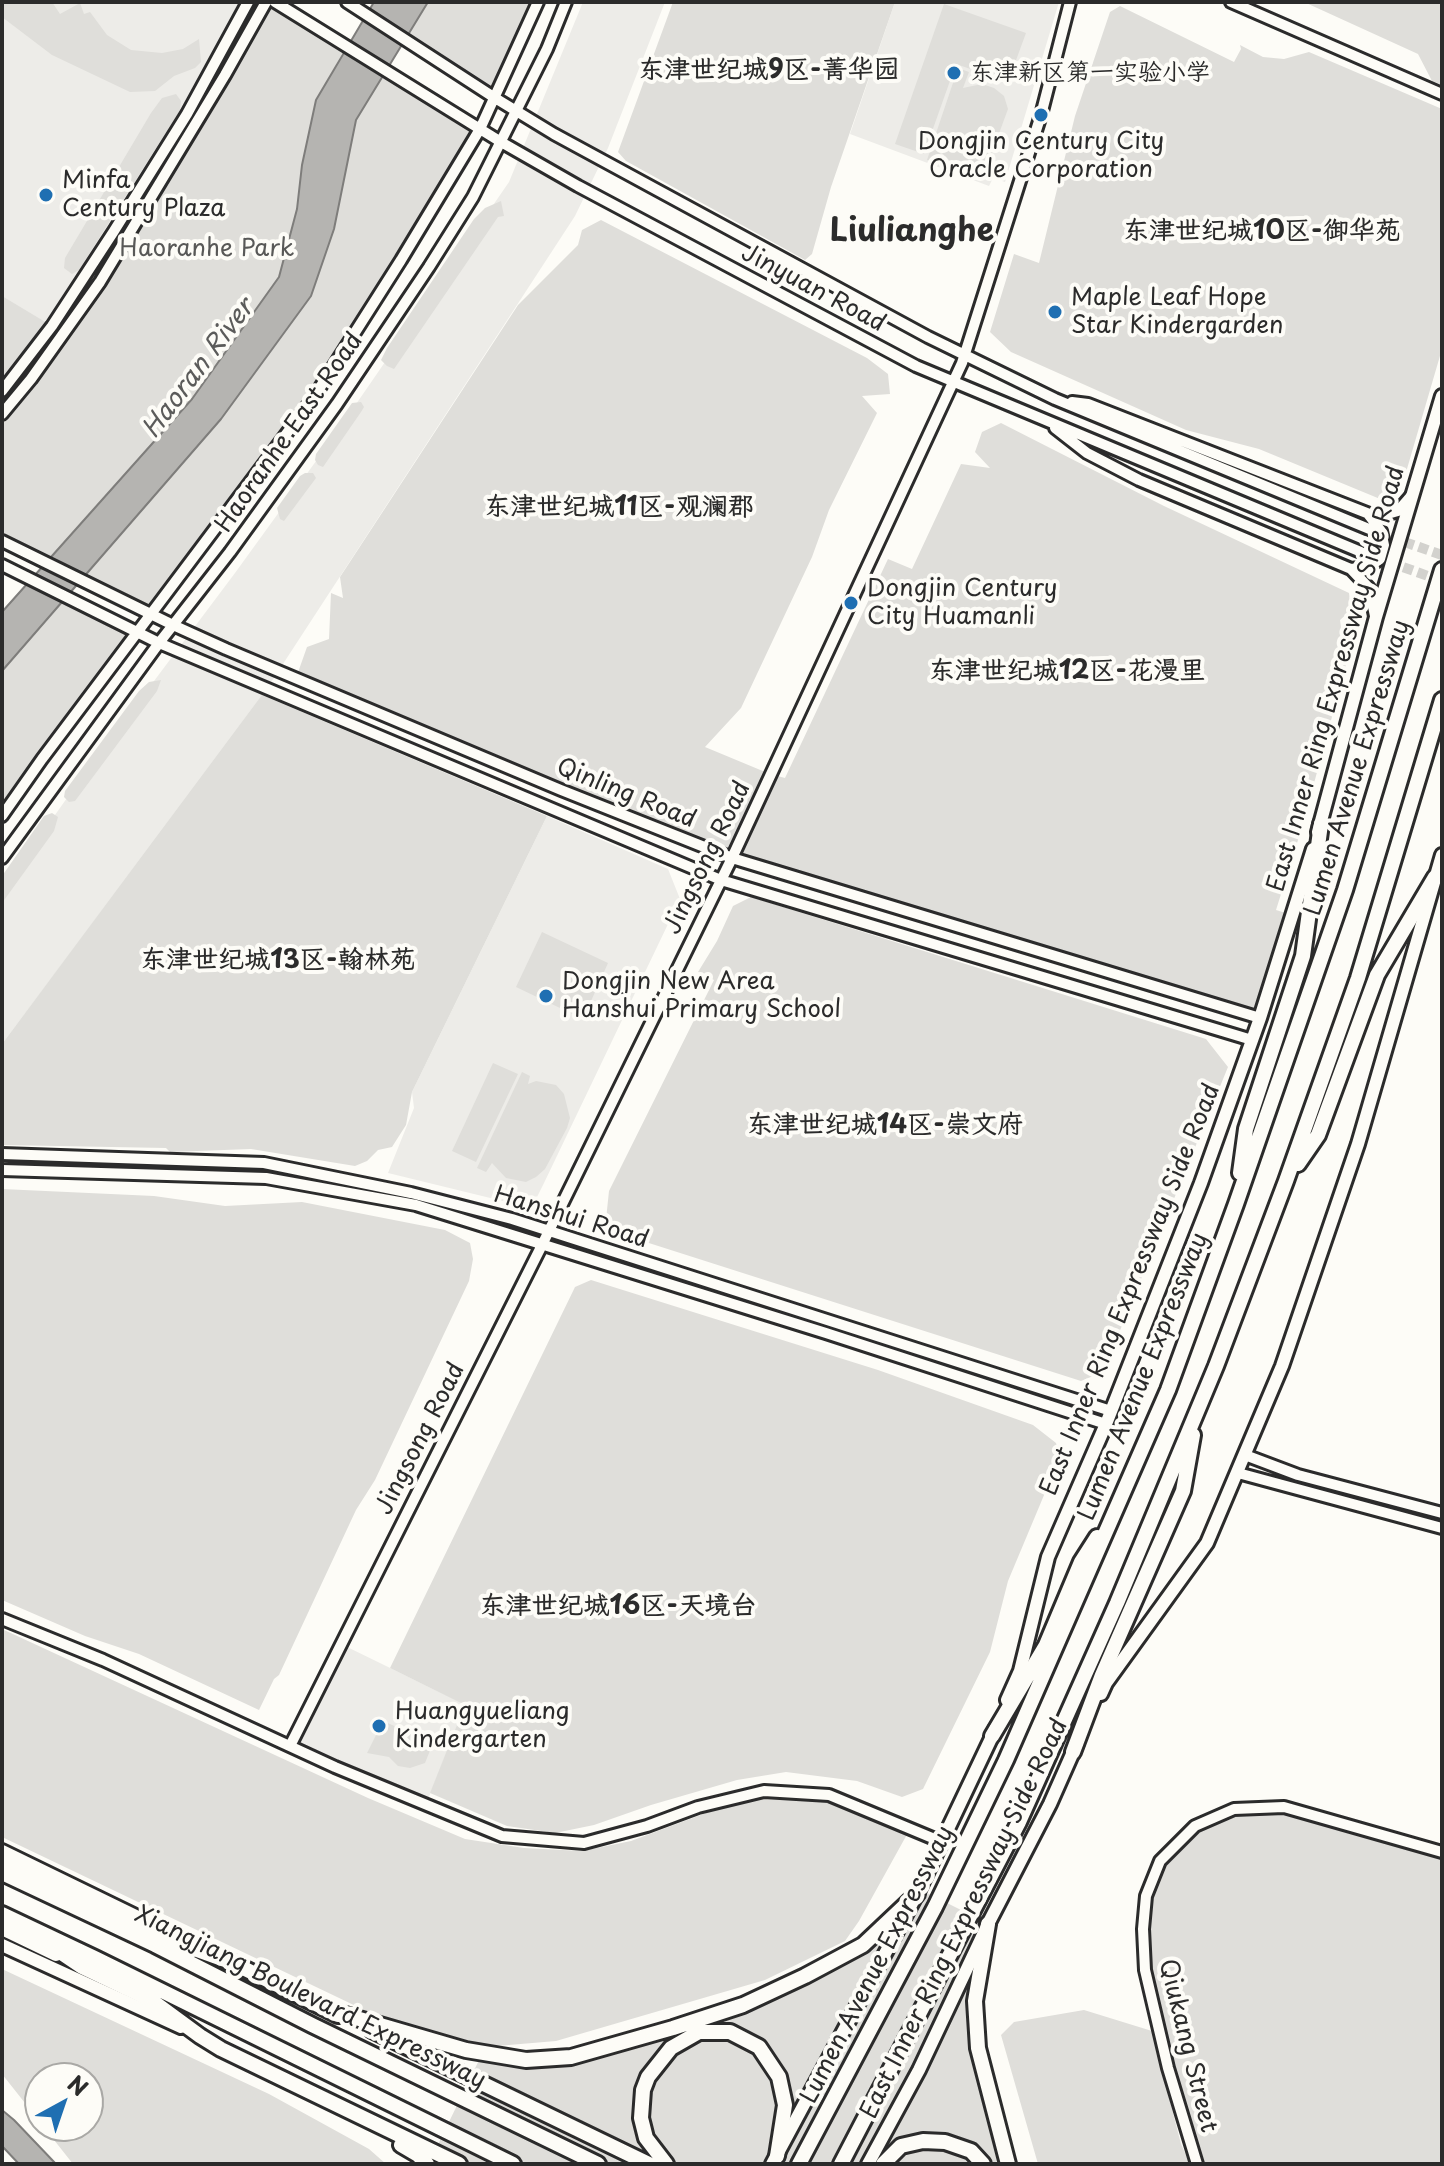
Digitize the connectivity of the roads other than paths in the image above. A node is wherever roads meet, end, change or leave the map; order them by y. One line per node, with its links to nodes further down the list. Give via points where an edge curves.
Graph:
1 (248, 2): 16 (street, via 108,242)
2 (266, 2): 19 (street, via 100,282)
3 (275, 2): 12 (street, Jinyuan Road)
4 (347, 2): 10 (street, Jinyuan Road)
5 (538, 2): 10 (street, Haoranhe East Road)
6 (566, 2): 11 (street, Haoranhe East Road)
7 (1070, 2): 14 (street, Jingsong Road, via 1041,115)
8 (1231, 2): 9 (street)
9 (1442, 94)
10 (495, 98): 11 (street, Jinyuan Road); 12 (street, Haoranhe East Road)
11 (516, 110): 13 (street, Haoranhe East Road); 14 (street, Jinyuan Road)
12 (480, 129): 13 (street, Jinyuan Road); 29 (street, Haoranhe East Road, via 314,397)
13 (501, 142): 15 (street, Jinyuan Road); 31 (street, Haoranhe East Road, via 473,197 362,368)
14 (965, 355): 15 (street, Jingsong Road); 18 (street, Jinyuan Road)
15 (954, 382): 20 (street, Jinyuan Road); 39 (street, Jingsong Road)
16 (2, 391)
17 (1442, 396): 21 (main road, East Inner Ring Expressway Side Road)
18 (1055, 399): 22 (street, via 1088,404); 23 (street, Jinyuan Road)
19 (2, 414)
20 (1044, 419): 25 (street, Jinyuan Road); 27 (street, via 1087,453 1139,480)
21 (1412, 494): 22 (street, via 1398,511 1377,517); 30 (main road, East Inner Ring Expressway Side Road)
22 (1366, 512): 27 (street, via 1381,531 1384,545 1380,559)
23 (1374, 531)
24 (6, 543): 29 (street, Qinling Road)
25 (1361, 552)
26 (2, 565): 32 (street, Qinling Road)
27 (1351, 569): 30 (street, via 1369,588)
28 (1442, 570): 47 (highway, Lumen Avenue Expressway, via 1345,890)
29 (152, 615): 31 (street, Qinling Road); 32 (street, Haoranhe East Road)
30 (1376, 617): 36 (main road, East Inner Ring Expressway Side Road)
31 (173, 625): 33 (street, Haoranhe East Road); 39 (street, Qinling Road)
32 (138, 633): 33 (street, Qinling Road); 35 (street, Haoranhe East Road)
33 (159, 643): 38 (street, Haoranhe East Road); 41 (street, Qinling Road)
34 (1442, 700): 46 (highway, via 1358,978)
35 (2, 816)
36 (1321, 824): 42 (main road, East Inner Ring Expressway Side Road); 47 (highway, via 1303,956 1246,1129)
37 (1442, 855): 40 (main road, East Inner Ring Expressway Side Road)
38 (2, 858)
39 (732, 858): 41 (street, Jingsong Road); 42 (street, Qinling Road)
40 (1435, 877): 46 (highway, via 1377,975 1318,1135); 53 (main road, East Inner Ring Expressway Side Road, via 1358,1144 1282,1366)
41 (721, 880): 43 (street, Qinling Road); 48 (street, Jingsong Road)
42 (1260, 1018): 43 (main road, East Inner Ring Expressway Side Road)
43 (1252, 1040): 51 (main road, East Inner Ring Expressway Side Road)
44 (2, 1154): 48 (street, Hanshui Road, via 264,1163 411,1193)
45 (2, 1170): 49 (street, Hanshui Road, via 266,1178 416,1205)
46 (1286, 1181): 50 (highway)
47 (1236, 1204): 55 (highway, Lumen Avenue Expressway, via 1168,1390)
48 (548, 1231): 49 (street, Jingsong Road); 51 (street, Hanshui Road)
49 (543, 1243): 52 (street, Hanshui Road); 60 (street, Jingsong Road)
50 (1198, 1409): 61 (highway, via 1183,1491); 88 (highway, via 1019,1822)
51 (1111, 1411): 52 (main road, East Inner Ring Expressway Side Road)
52 (1106, 1424): 59 (main road, East Inner Ring Expressway Side Road, via 1048,1557 1020,1671)
53 (1245, 1455): 54 (main road, East Inner Ring Expressway Side Road); 56 (street, via 1298,1475)
54 (1238, 1473): 57 (street); 61 (main road, East Inner Ring Expressway Side Road, via 1207,1543 1106,1683)
55 (1121, 1499): 59 (highway, via 1081,1562 1046,1645); 87 (highway, Lumen Avenue Expressway, via 1000,1773)
56 (1442, 1513)
57 (1442, 1528)
58 (2, 1619): 60 (street)
59 (992, 1736): 62 (main road, East Inner Ring Expressway Side Road)
60 (290, 1746): 62 (street, via 502,1836 584,1843 764,1791 829,1795)
61 (1073, 1752): 70 (main road, East Inner Ring Expressway Side Road)
62 (942, 1842): 67 (main road, East Inner Ring Expressway Side Road)
63 (2, 1851): 75 (main road)
64 (1442, 1852): 93 (street, Qiukang Street, via 1284,1807 1222,1814 1195,1826 1160,1861 1146,1896 1145,1970)
65 (2, 1862): 73 (highway)
66 (2, 1873): 72 (highway, Xiangjiang Boulevard Expressway)
67 (917, 1894): 77 (highway, via 863,1945 805,1976 743,2005 571,2057 526,2060 466,2050); 80 (main road, East Inner Ring Expressway Side Road)
68 (2, 1914): 69 (highway)
69 (18, 1922): 76 (highway); 83 (highway)
70 (988, 1924): 89 (main road, East Inner Ring Expressway Side Road); 92 (highway, via 975,2001 978,2048)
71 (2, 1928): 76 (highway)
72 (123, 1930): 73 (highway); 84 (highway, Xiangjiang Boulevard Expressway)
73 (172, 1941): 75 (highway)
74 (2, 1945): 78 (main road)
75 (233, 1963): 77 (highway)
76 (82, 1967): 78 (highway, via 151,2000)
77 (332, 2011): 85 (highway)
78 (200, 2036): 79 (highway)
79 (289, 2081): 81 (highway); 82 (highway)
80 (774, 2160): 86 (highway, via 785,2105 779,2077 759,2047 730,2032 699,2032 671,2048 643,2090 646,2138)
81 (427, 2164)
82 (459, 2164)
83 (513, 2164)
84 (598, 2164)
85 (649, 2164)
86 (666, 2164)
87 (799, 2164)
88 (841, 2164)
89 (868, 2164)
90 (883, 2164): 91 (highway, via 901,2146 923,2141 971,2151)
91 (983, 2164)
92 (1008, 2164)
93 (1197, 2164)

